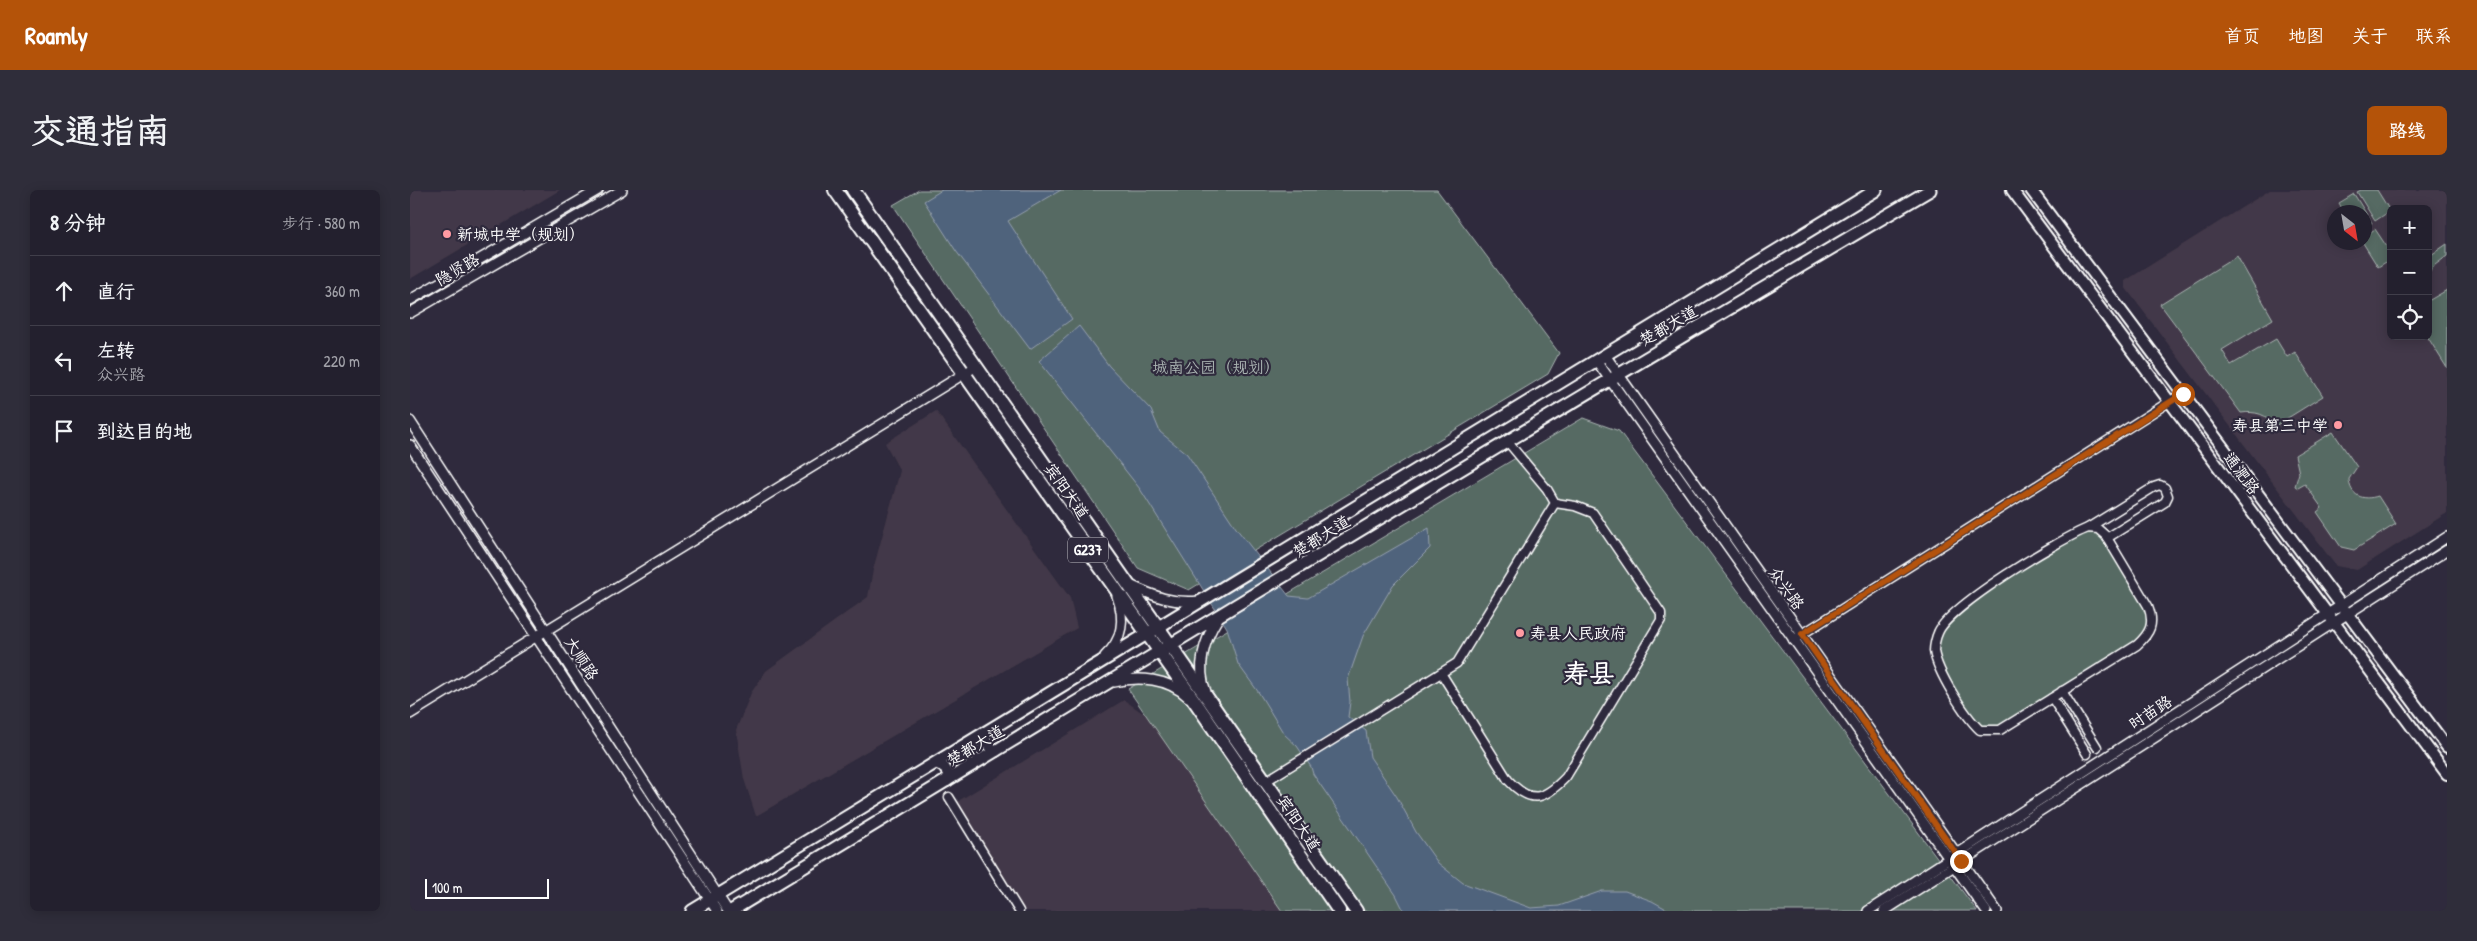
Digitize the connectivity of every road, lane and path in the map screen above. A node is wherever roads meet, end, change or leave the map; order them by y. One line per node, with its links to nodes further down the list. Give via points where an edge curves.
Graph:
1 (598, 190): 9 (street, 隐贤路)
2 (622, 190): 10 (street, 隐贤路)
3 (835, 190): 12 (highway, 宾阳大道 / G237)
4 (853, 190): 12 (highway, 宾阳大道 / G237)
5 (1876, 190): 11 (main road, 楚都大道)
6 (1930, 190): 13 (main road, 楚都大道)
7 (2012, 190): 15 (main road, 通淝路)
8 (2031, 190): 14 (main road, 通淝路)
9 (410, 300)
10 (410, 313)
11 (1601, 358): 13 (street, 众兴路); 25 (main road, 楚都大道); 31 (street, 众兴路)
12 (970, 370): 24 (highway, 宾阳大道 / G237); 30 (street)
13 (1609, 379): 17 (main road, 楚都大道); 33 (street, 众兴路)
14 (2183, 394): 15 (street); 26 (main road, 通淝路)
15 (2171, 402): 28 (main road, 通淝路); 31 (street)
16 (410, 421): 30 (street, 大顺路)
17 (1507, 441): 19 (street); 27 (main road, 楚都大道)
18 (410, 445): 32 (street, 大顺路)
19 (1555, 503): 36 (street, via 1457,663); 36 (street, via 1593,513 1661,613 1661,620 1566,777 1547,794 1537,798 1517,791)
20 (2088, 528): 22 (street, via 2098,529); 22 (street, via 2154,487 2160,485 2165,488 2168,496 2163,503); 39 (street, via 2004,576 1954,613 1938,631 1934,651 1943,676 1980,730 2000,730)
21 (2447, 537): 26 (street, 时苗路)
22 (2108, 538): 38 (street, via 2148,606 2152,626 2137,645)
23 (2447, 550): 26 (street, 时苗路)
24 (1116, 580): 25 (street, via 1162,599 1184,603); 29 (highway, 宾阳大道 / G237); 35 (street, via 1123,620 1121,633)
25 (1203, 600): 29 (main road, 楚都大道)
26 (2345, 610): 28 (street, 时苗路); 44 (main road, 通淝路)
27 (1219, 617): 34 (main road, 楚都大道); 40 (street, via 1205,646 1201,670)
28 (2331, 619): 48 (main road, 通淝路); 52 (street, 时苗路)
29 (1152, 630): 34 (highway, 宾阳大道 / G237); 35 (main road, 楚都大道)
30 (547, 632): 32 (street); 56 (street, 大顺路)
31 (1802, 634): 33 (street); 52 (street, 众兴路)
32 (536, 638): 41 (street); 53 (street, 大顺路)
33 (1794, 640): 52 (street, 众兴路)
34 (1165, 649): 37 (main road, 楚都大道); 40 (highway, 宾阳大道 / G237)
35 (1095, 666): 42 (main road, 楚都大道)
36 (1441, 673): 50 (street)
37 (1108, 683): 40 (street, via 1126,679 1160,681); 45 (main road, 楚都大道)
38 (2062, 692): 39 (street); 43 (street)
39 (2052, 698): 46 (street)
40 (1204, 704): 50 (highway, 宾阳大道 / G237); 58 (highway, 宾阳大道 / G237)
41 (410, 714)
42 (985, 732): 45 (main road, via 985,741); 47 (main road, 楚都大道)
43 (2097, 747)
44 (2447, 747)
45 (996, 751): 49 (main road, 楚都大道)
46 (2087, 754)
47 (936, 763): 49 (main road, via 944,766 949,775); 53 (main road, 楚都大道)
48 (2447, 774)
49 (947, 781): 56 (main road, 楚都大道)
50 (1266, 782): 59 (highway, 宾阳大道 / G237)
51 (949, 797): 57 (street)
52 (1956, 858): 60 (street, 时苗路); 61 (street, 时苗路); 62 (street, 众兴路); 63 (street, 众兴路)
53 (710, 900): 54 (main road, 楚都大道); 55 (street, 大顺路)
54 (692, 911)
55 (717, 911)
56 (729, 911)
57 (1019, 911)
58 (1339, 911)
59 (1356, 911)
60 (1868, 911)
61 (1884, 911)
62 (1986, 911)
63 (1997, 911)

